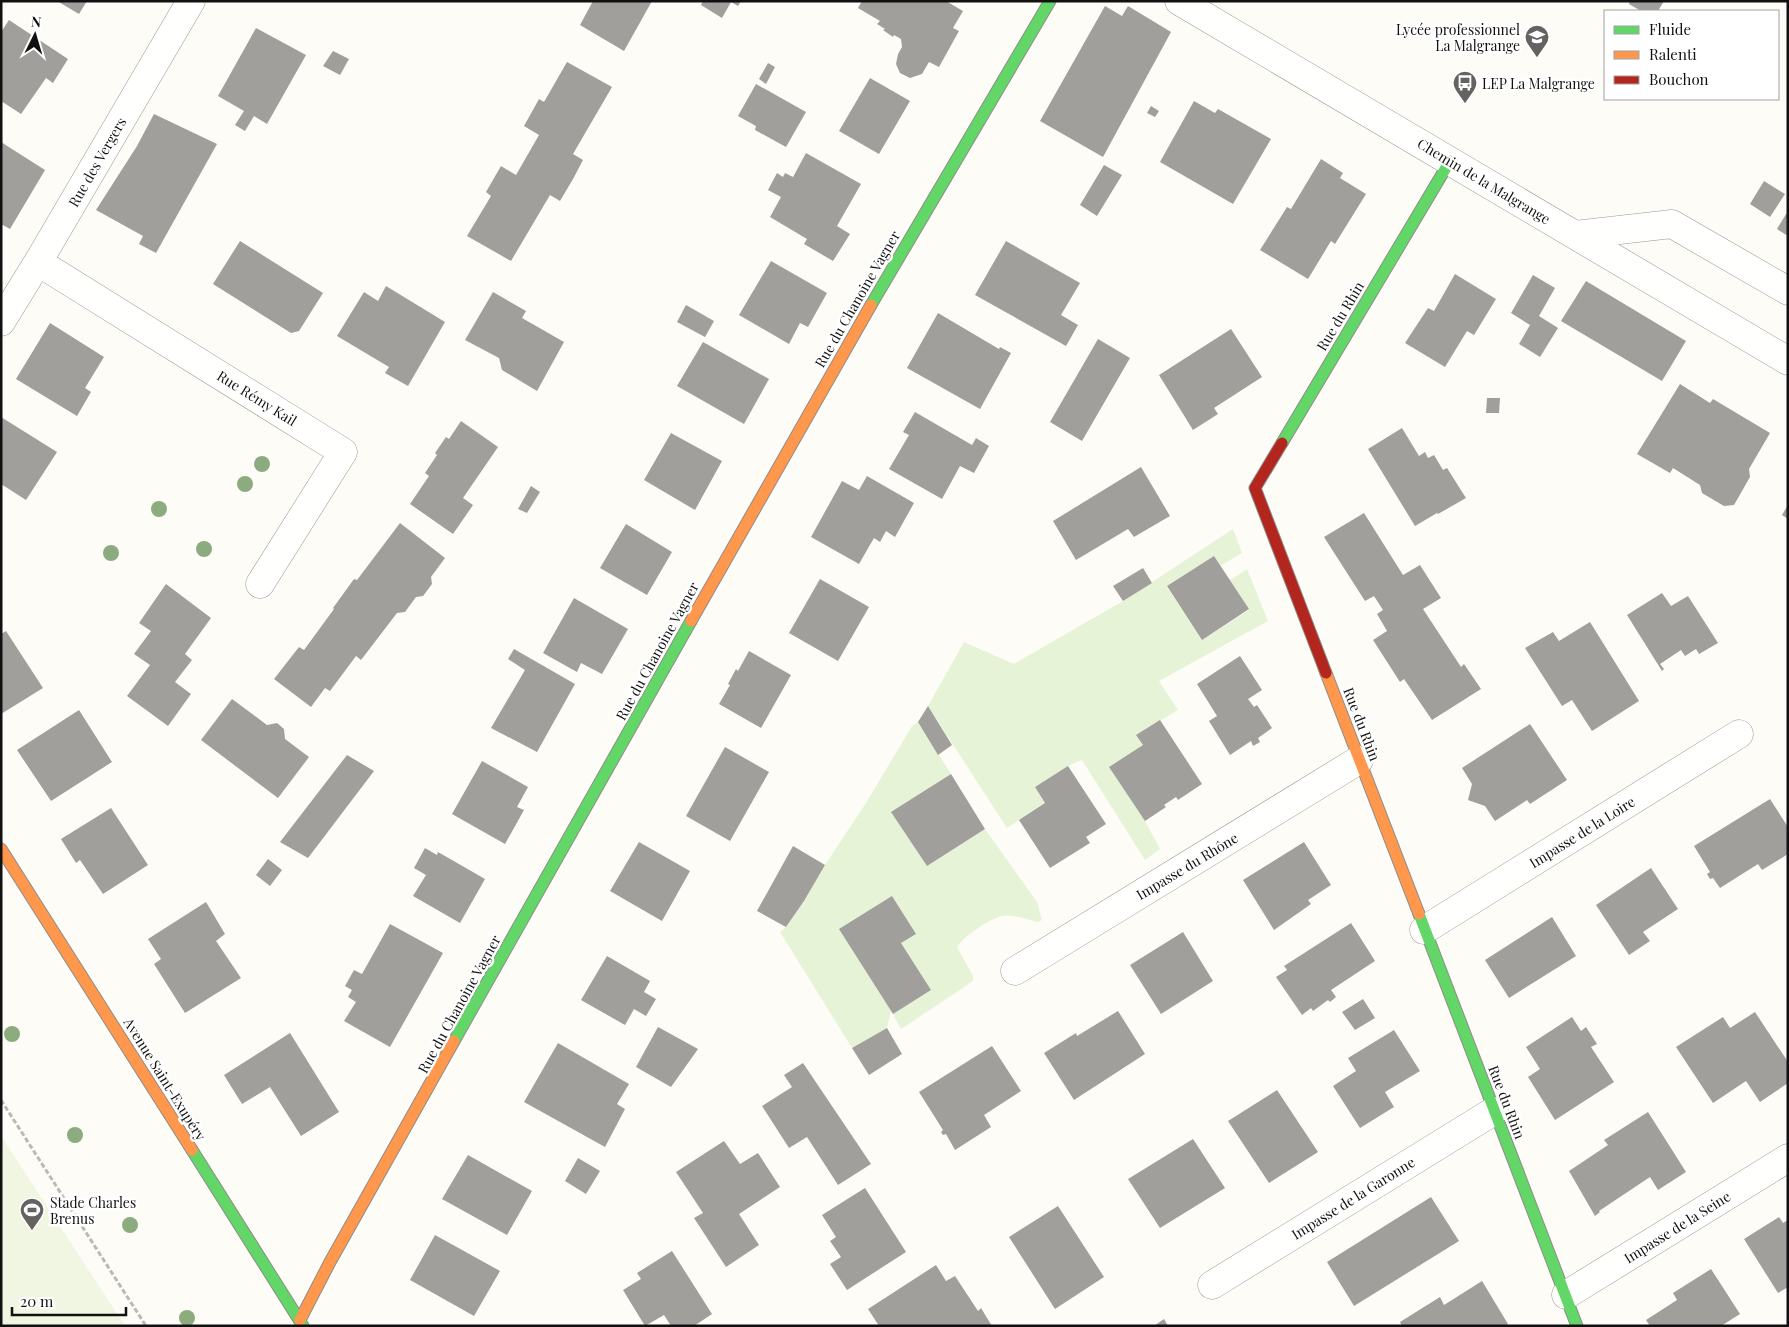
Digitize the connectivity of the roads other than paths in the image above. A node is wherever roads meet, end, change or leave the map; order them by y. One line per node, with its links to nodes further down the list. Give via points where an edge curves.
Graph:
1 (190, 1): 6 (street, Rue des Vergers)
2 (1050, 1): 20 (street, Rue du Chanoine Vagner, via 835,367 330,1262)
3 (1179, 1): 4 (street, Chemin de la Malgrange)
4 (1450, 160): 5 (street, Chemin de la Malgrange); 12 (street, Rue du Rhin, via 1254,488)
5 (1575, 236): 7 (street, via 1672,224); 9 (street, Chemin de la Malgrange)
6 (38, 262): 8 (street, Rue des Vergers); 10 (street, Rue Rémy Kail, via 343,452)
7 (1788, 290)
8 (1, 322)
9 (1788, 361)
10 (260, 584)
11 (1739, 734): 14 (street, Impasse de la Loire)
12 (1360, 760): 14 (street, Rue du Rhin); 15 (street, Impasse du Rhône)
13 (1, 849): 20 (street, Avenue Saint-Exupéry)
14 (1424, 930): 16 (street, Rue du Rhin)
15 (1015, 971)
16 (1494, 1111): 18 (street, Impasse de la Garonne); 19 (street, Rue du Rhin)
17 (1788, 1158): 19 (street, Impasse de la Seine)
18 (1212, 1285)
19 (1566, 1295): 21 (street, Rue du Rhin)
20 (301, 1323)
21 (1577, 1326)

